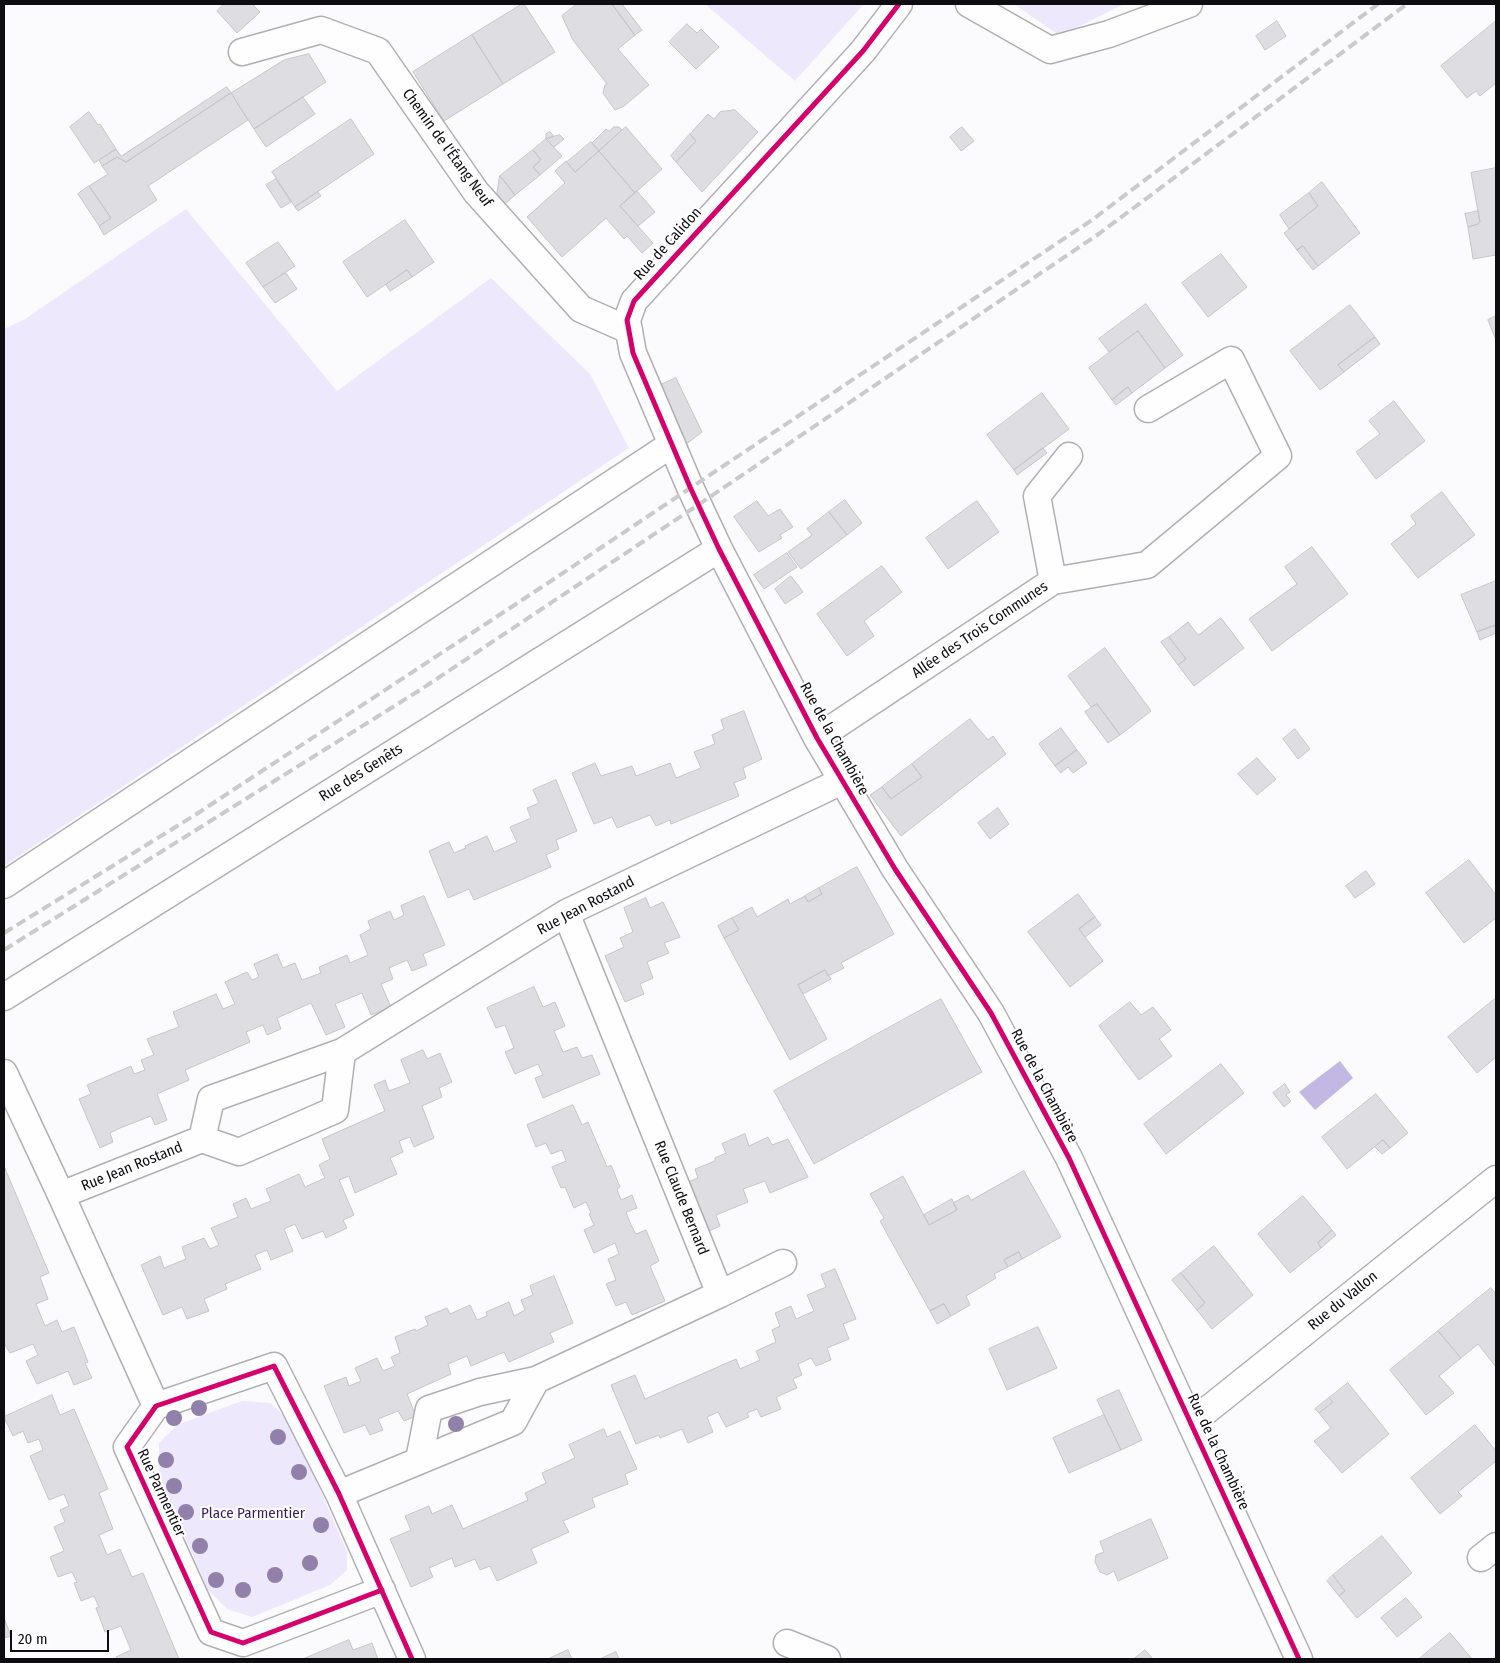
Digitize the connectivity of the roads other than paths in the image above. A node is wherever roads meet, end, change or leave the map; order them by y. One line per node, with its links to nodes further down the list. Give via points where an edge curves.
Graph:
1 (899, 4): 5 (street, Rue de Calidon, via 863,52 634,301 627,320)
2 (969, 4): 3 (street, via 1050,50 1110,34)
3 (1189, 4)
4 (242, 52): 5 (street, Chemin de l'Étang Neuf, via 321,30 378,51 476,192 574,302 581,309)
5 (629, 330): 7 (street, Rue de Calidon, via 633,353)
6 (1148, 409): 10 (street, Allée des Trois Communes, via 1231,360 1278,456 1146,565)
7 (672, 444): 9 (street, Rue de Calidon); 13 (street)
8 (1069, 456): 10 (street, via 1037,496)
9 (719, 550): 11 (street, Rue de la Chambière); 15 (street, Rue des Genêts)
10 (1053, 581): 11 (street, Allée des Trois Communes)
11 (816, 738): 12 (street, Rue de la Chambière)
12 (842, 781): 14 (street, Rue Jean Rostand); 25 (street, Rue de la Chambière, via 995,1022 1069,1158)
13 (4, 885)
14 (566, 913): 16 (street, Rue Jean Rostand); 22 (street, Rue Claude Bernard)
15 (4, 997)
16 (342, 1052): 18 (street, Rue Jean Rostand, via 211,1099); 18 (street, Rue Jean Rostand, via 335,1110 239,1152)
17 (4, 1073): 20 (street)
18 (202, 1139): 20 (street, Rue Jean Rostand)
19 (1496, 1179): 25 (street, Rue du Vallon)
20 (61, 1195): 24 (street)
21 (782, 1263): 22 (street)
22 (720, 1294): 23 (street)
23 (536, 1380): 26 (street, via 513,1422); 26 (street, via 480,1392 429,1409)
24 (156, 1406): 27 (street, via 274,1366); 28 (street, Rue Parmentier, via 127,1447 211,1632 243,1643)
25 (1191, 1423): 32 (street, Rue de la Chambière)
26 (420, 1460): 27 (street)
27 (339, 1494): 28 (street)
28 (382, 1590): 30 (street)
29 (787, 1642): 31 (street)
30 (412, 1659)
31 (827, 1659)
32 (1299, 1659)

